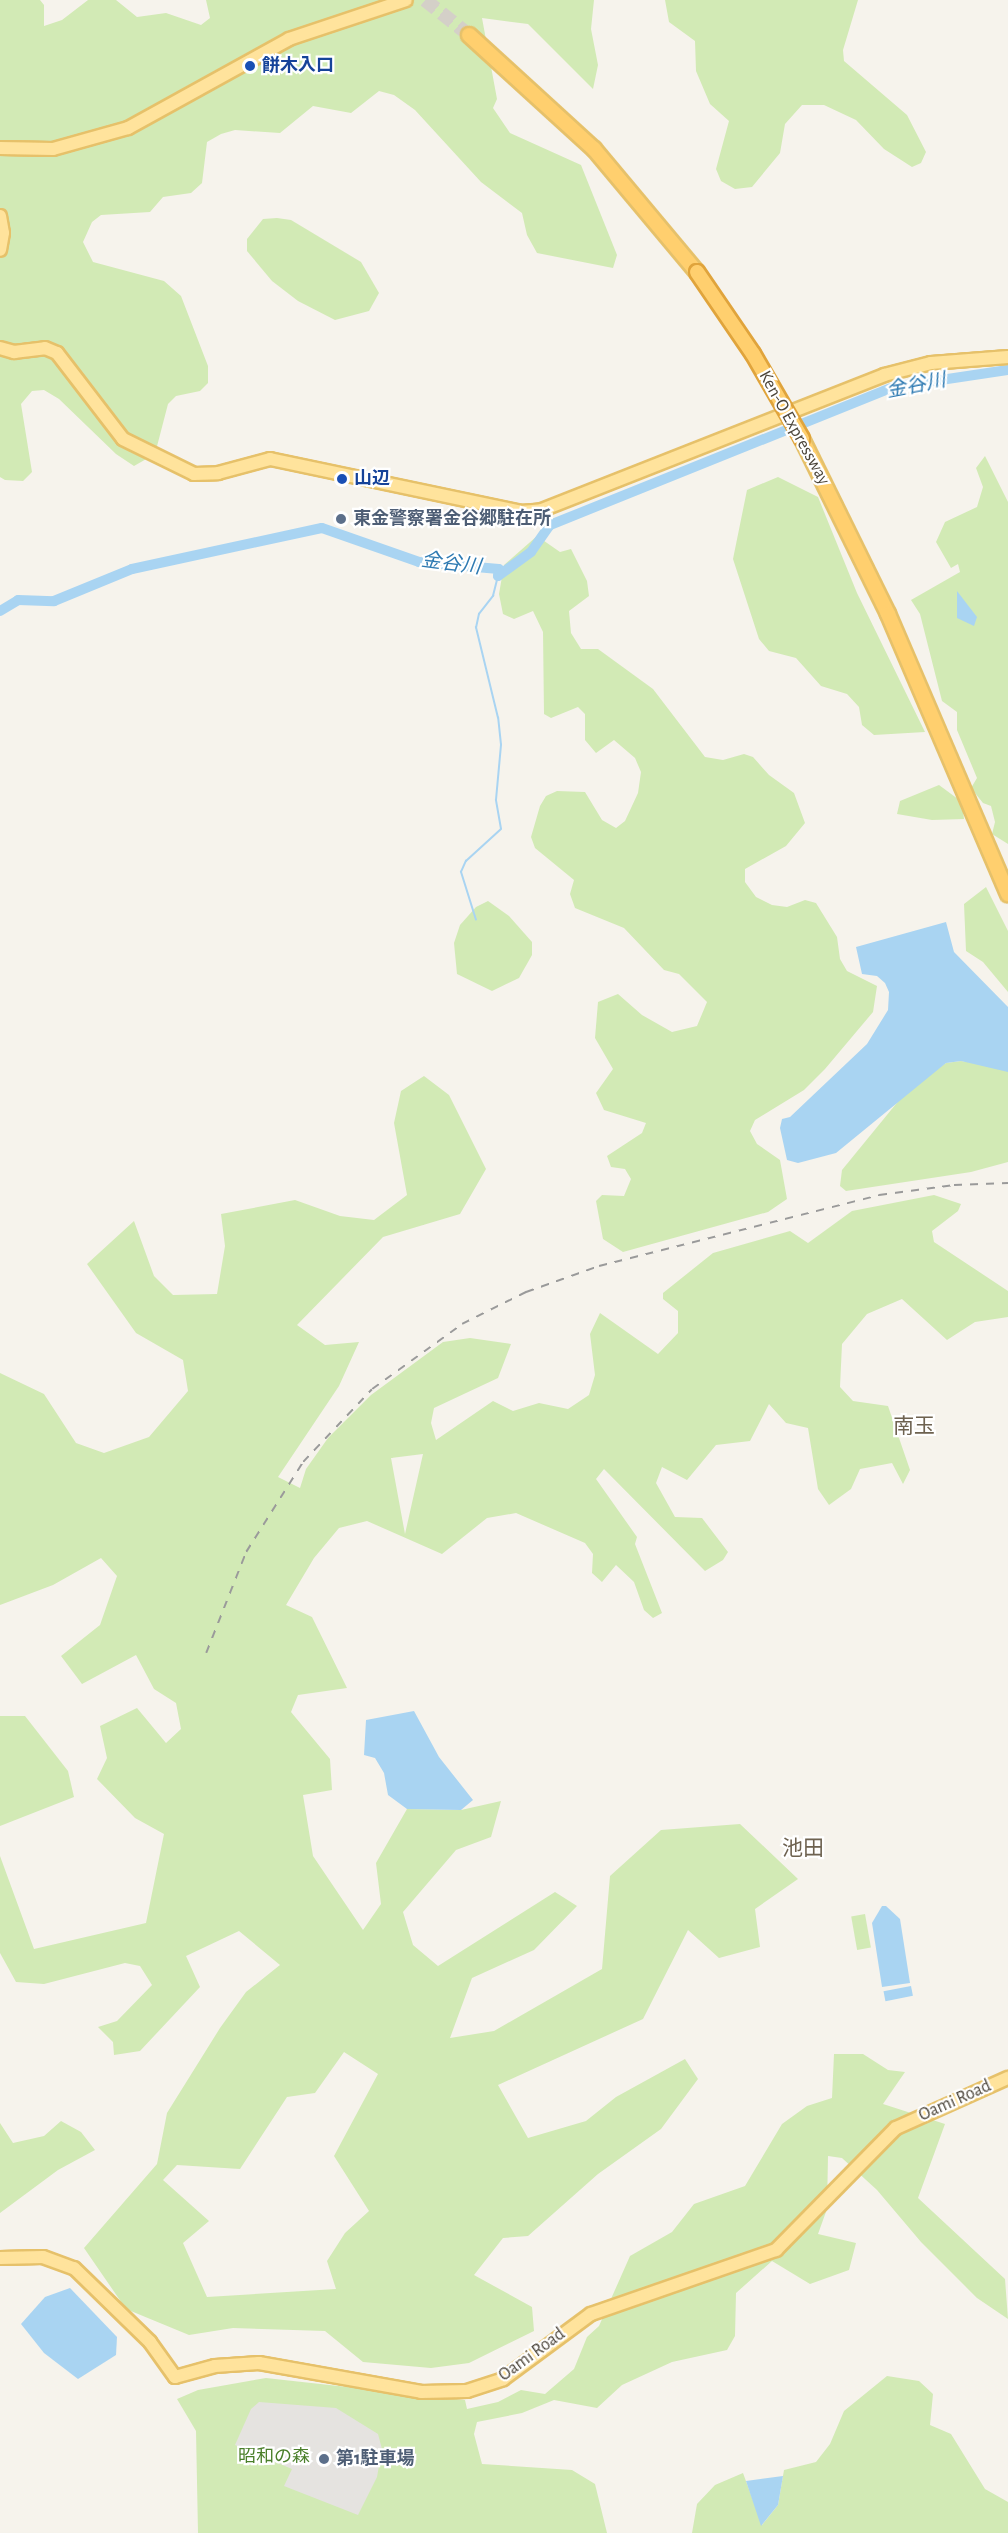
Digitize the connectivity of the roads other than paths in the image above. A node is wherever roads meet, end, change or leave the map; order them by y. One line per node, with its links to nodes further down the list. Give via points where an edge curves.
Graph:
1 (406, 0): 3 (main road, via 289,39 128,128 52,149)
2 (469, 35): 8 (highway, Ken-O Expressway, bridge, via 594,149 697,272 753,354 802,439 888,614)
3 (0, 148)
4 (0, 216): 5 (main road)
5 (0, 250)
6 (0, 348): 7 (main road, via 14,352 45,348 57,353 123,439 194,474 218,473 270,459 521,512 537,511 884,375 931,363)
7 (1008, 357)
8 (1008, 894)
9 (1008, 2078): 10 (main road, Oami Road, via 896,2128 776,2250 585,2317 512,2373 467,2391 421,2392 259,2363 215,2366 175,2377 150,2342 74,2268 43,2257)
10 (0, 2259)

